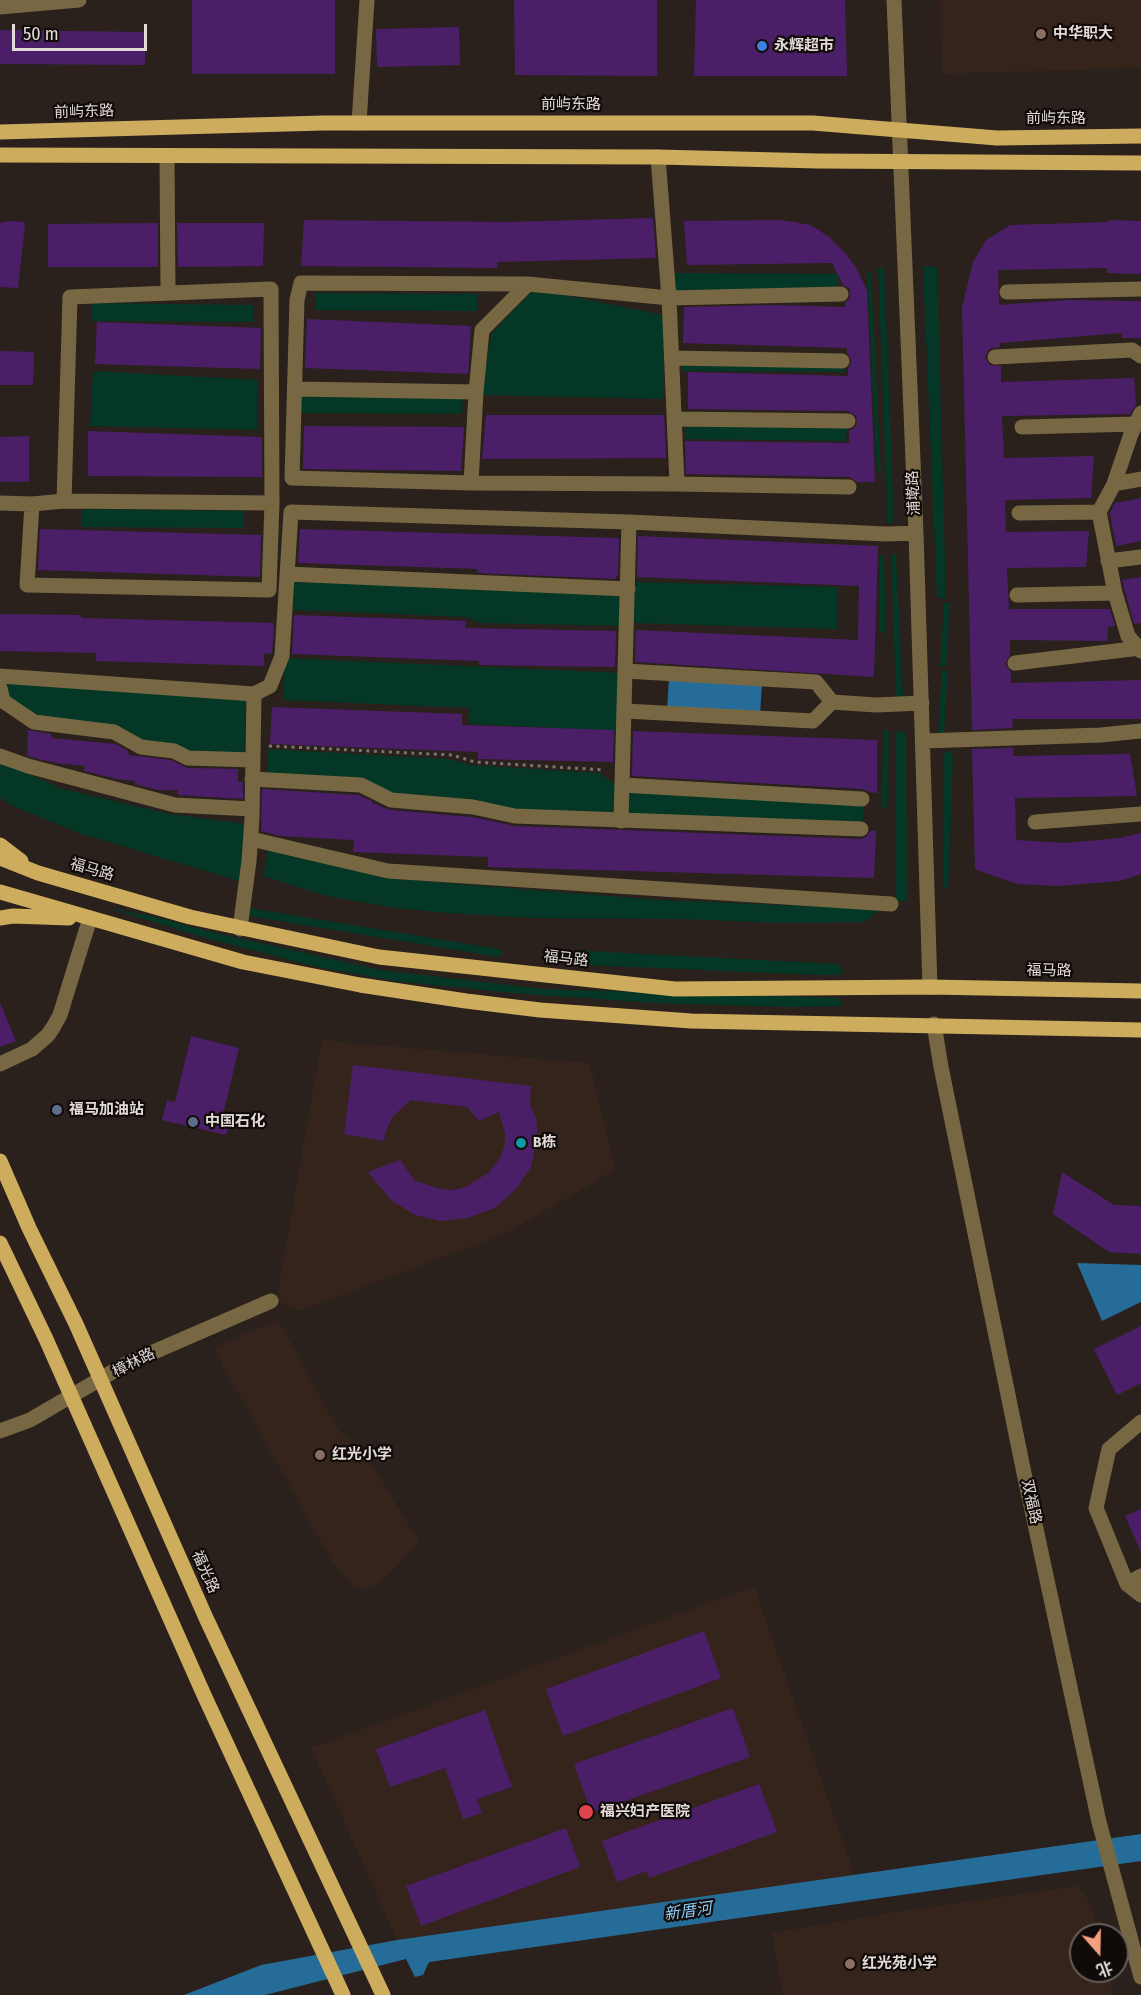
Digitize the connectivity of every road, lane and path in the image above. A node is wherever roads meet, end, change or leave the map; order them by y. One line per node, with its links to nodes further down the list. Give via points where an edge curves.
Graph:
1 (79, 0): 4 (street)
2 (367, 0): 5 (street)
3 (894, 0): 6 (street, 浦墘路)
4 (0, 7)
5 (359, 123): 6 (main road, 前屿东路, via 813,123); 7 (main road, 前屿东路)
6 (898, 129): 8 (main road, 前屿东路, via 997,138); 12 (street, 浦墘路)
7 (0, 132)
8 (1141, 136)
9 (0, 155): 10 (main road)
10 (167, 156): 11 (main road); 17 (street)
11 (658, 157): 12 (main road); 19 (street)
12 (900, 161): 13 (main road); 42 (street, 浦墘路)
13 (1141, 163)
14 (528, 284): 19 (street); 24 (street, via 301,283 297,300); 25 (street, via 482,330)
15 (1141, 289): 16 (street)
16 (1007, 291)
17 (168, 293): 35 (street, via 70,297); 37 (street, via 271,289)
18 (841, 294): 19 (street)
19 (669, 298): 22 (street)
20 (1141, 356): 21 (street, via 1132,351)
21 (995, 357)
22 (672, 358): 23 (street); 26 (street)
23 (842, 361)
24 (295, 389): 25 (street); 31 (street, via 292,478)
25 (476, 392): 31 (street)
26 (674, 419): 28 (street); 32 (street)
27 (1138, 419): 29 (street); 33 (street)
28 (848, 421)
29 (1022, 427)
30 (1141, 479): 33 (street)
31 (471, 483): 32 (street)
32 (677, 484): 34 (street)
33 (1114, 484): 40 (street)
34 (849, 487)
35 (64, 501): 37 (street); 38 (street)
36 (0, 503): 38 (street)
37 (272, 503): 38 (street, via 269,590 27,585)
38 (32, 504)
39 (1019, 513): 40 (street)
40 (1099, 513): 44 (street)
41 (629, 522): 42 (street); 45 (street, via 291,512); 46 (street)
42 (916, 533): 56 (street, 浦墘路)
43 (1141, 557): 44 (street)
44 (1108, 561): 47 (street)
45 (287, 574): 46 (street); 54 (street, via 282,656 270,686)
46 (628, 589): 51 (street)
47 (1114, 593): 48 (street); 49 (street, via 1128,636)
48 (1017, 595)
49 (1140, 649): 50 (street)
50 (1015, 663)
51 (625, 670): 55 (street, via 816,682); 57 (street)
52 (0, 676): 54 (street)
53 (0, 688): 60 (street, via 3,701 34,722 114,732 141,747 174,751 188,758)
54 (254, 694): 60 (street)
55 (832, 702): 56 (street); 57 (street, via 813,721)
56 (922, 703): 59 (street, 浦墘路)
57 (625, 711): 63 (street)
58 (1141, 731): 59 (street)
59 (923, 741): 79 (street, 浦墘路)
60 (254, 753): 62 (street); 63 (path, via 452,755 478,763 603,769)
61 (0, 756): 65 (street, via 175,805)
62 (252, 779): 65 (street); 67 (street, via 361,785 391,801 473,807 515,816)
63 (622, 785): 64 (street); 67 (street)
64 (862, 799)
65 (252, 809): 70 (street)
66 (1141, 814): 68 (street)
67 (621, 821): 69 (street)
68 (1035, 822)
69 (861, 829)
70 (251, 839): 75 (street, via 388,871); 78 (street)
71 (0, 845): 73 (main road)
72 (0, 858): 73 (main road, 福马路)
73 (38, 873): 78 (main road, 福马路)
74 (0, 891): 77 (main road)
75 (891, 904)
76 (0, 918): 77 (main road)
77 (90, 918): 81 (main road, via 243,962 466,1001 691,1021); 83 (street, via 54,1026 32,1049)
78 (240, 929): 79 (main road, 福马路, via 378,957 675,989)
79 (930, 987): 80 (main road, 福马路)
80 (1141, 991)
81 (934, 1024): 82 (main road); 94 (street, 双福路, via 1099,1822)
82 (1141, 1030)
83 (0, 1064)
84 (0, 1161): 87 (main road, 福光路)
85 (0, 1243): 88 (main road)
86 (271, 1301): 87 (street, 樟林路, via 126,1364)
87 (101, 1380): 88 (street, 樟林路); 95 (main road, 福光路, via 206,1618)
88 (72, 1397): 90 (street, 樟林路); 96 (main road)
89 (1141, 1422): 92 (street, via 1109,1449 1096,1508)
90 (0, 1431)
91 (1141, 1576): 92 (street)
92 (1127, 1584): 93 (street)
93 (1141, 1595)
94 (1141, 1977)
95 (381, 1990)
96 (341, 1992)

